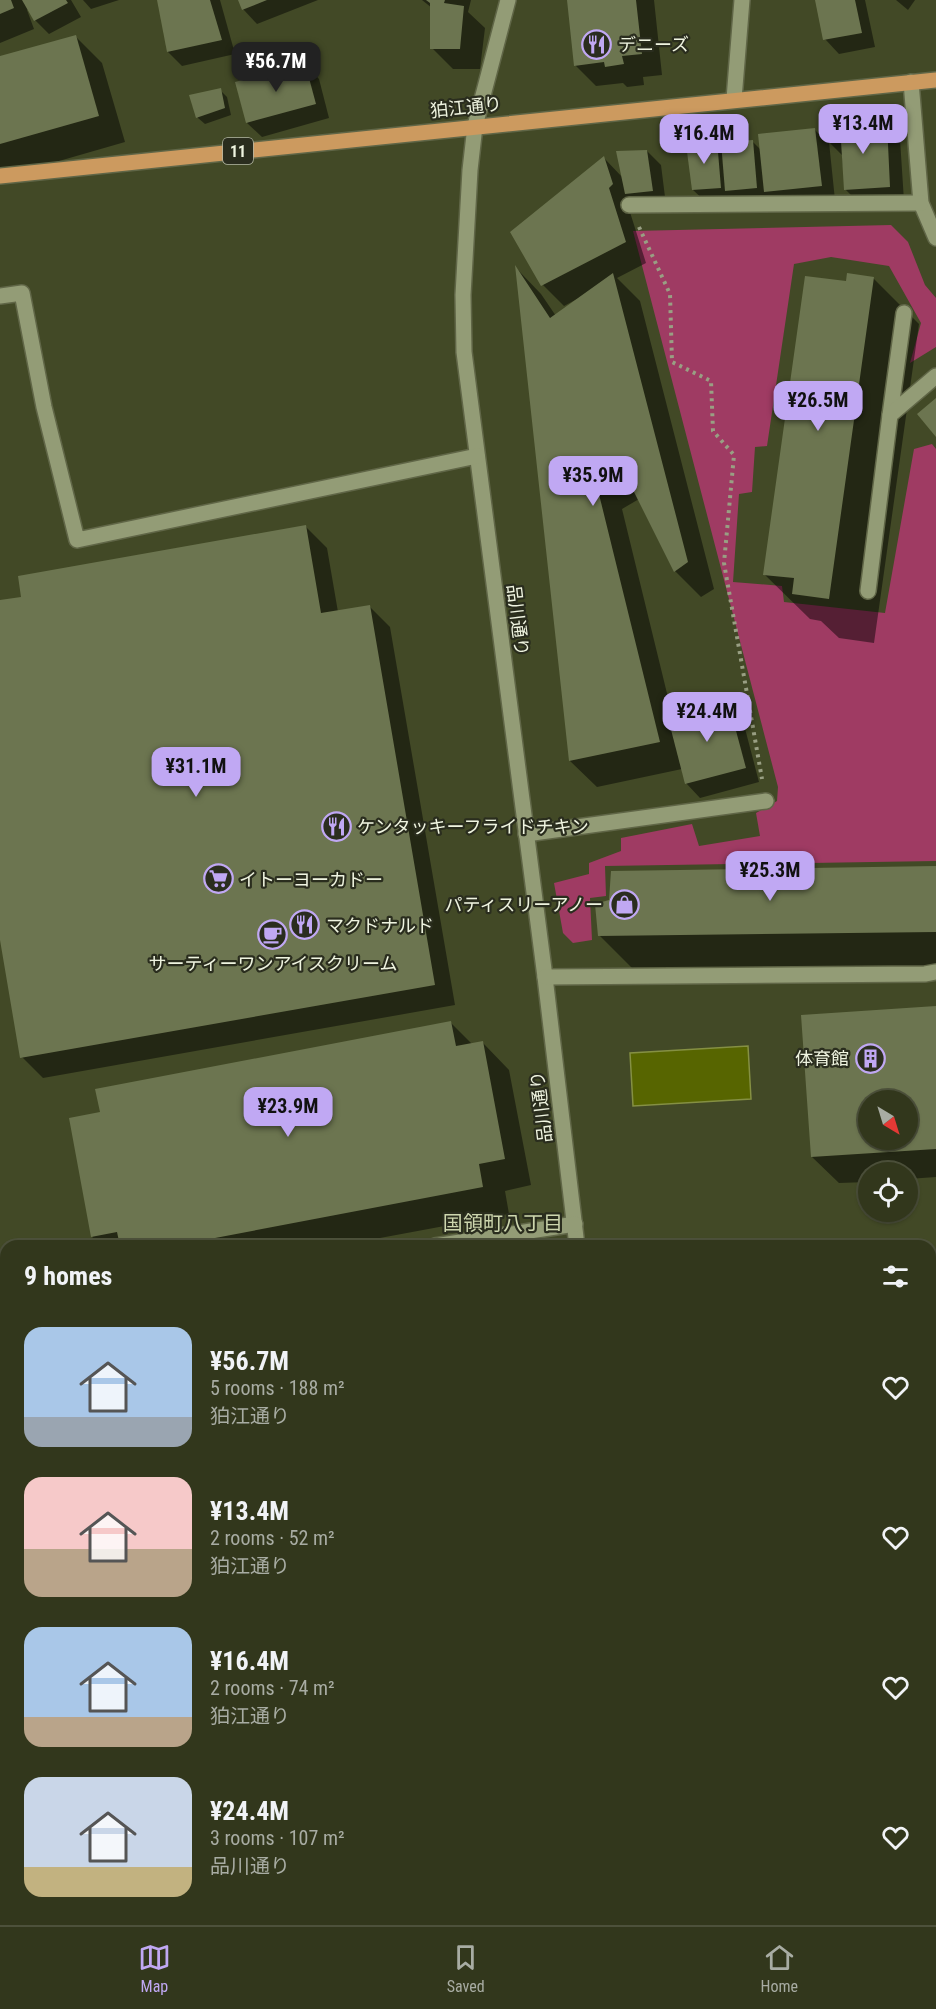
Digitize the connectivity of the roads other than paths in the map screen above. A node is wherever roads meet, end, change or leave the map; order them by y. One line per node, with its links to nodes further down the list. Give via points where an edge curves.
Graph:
1 (508, 0): 6 (street, 品川通り)
2 (742, 0): 5 (street)
3 (936, 80): 4 (main road, 狛江通り / 11)
4 (911, 82): 5 (main road, 狛江通り / 11); 8 (street)
5 (734, 99): 6 (main road, 狛江通り / 11)
6 (475, 126): 7 (main road, 狛江通り / 11); 15 (street, 品川通り, via 463,295 464,352)
7 (0, 176)
8 (921, 203): 9 (street); 10 (street)
9 (628, 205)
10 (936, 238)
11 (0, 296): 15 (street, via 22,293 76,540)
12 (904, 313): 14 (street)
13 (936, 376): 14 (street)
14 (890, 415): 16 (street)
15 (477, 456): 18 (street, 品川通り)
16 (867, 591)
17 (766, 801): 18 (street)
18 (526, 834): 20 (street, 品川通り)
19 (936, 972): 20 (street)
20 (545, 977): 21 (street, 品川通り)
21 (575, 1224): 22 (street); 23 (street, 品川通り)
22 (473, 1240)
23 (577, 1240)

